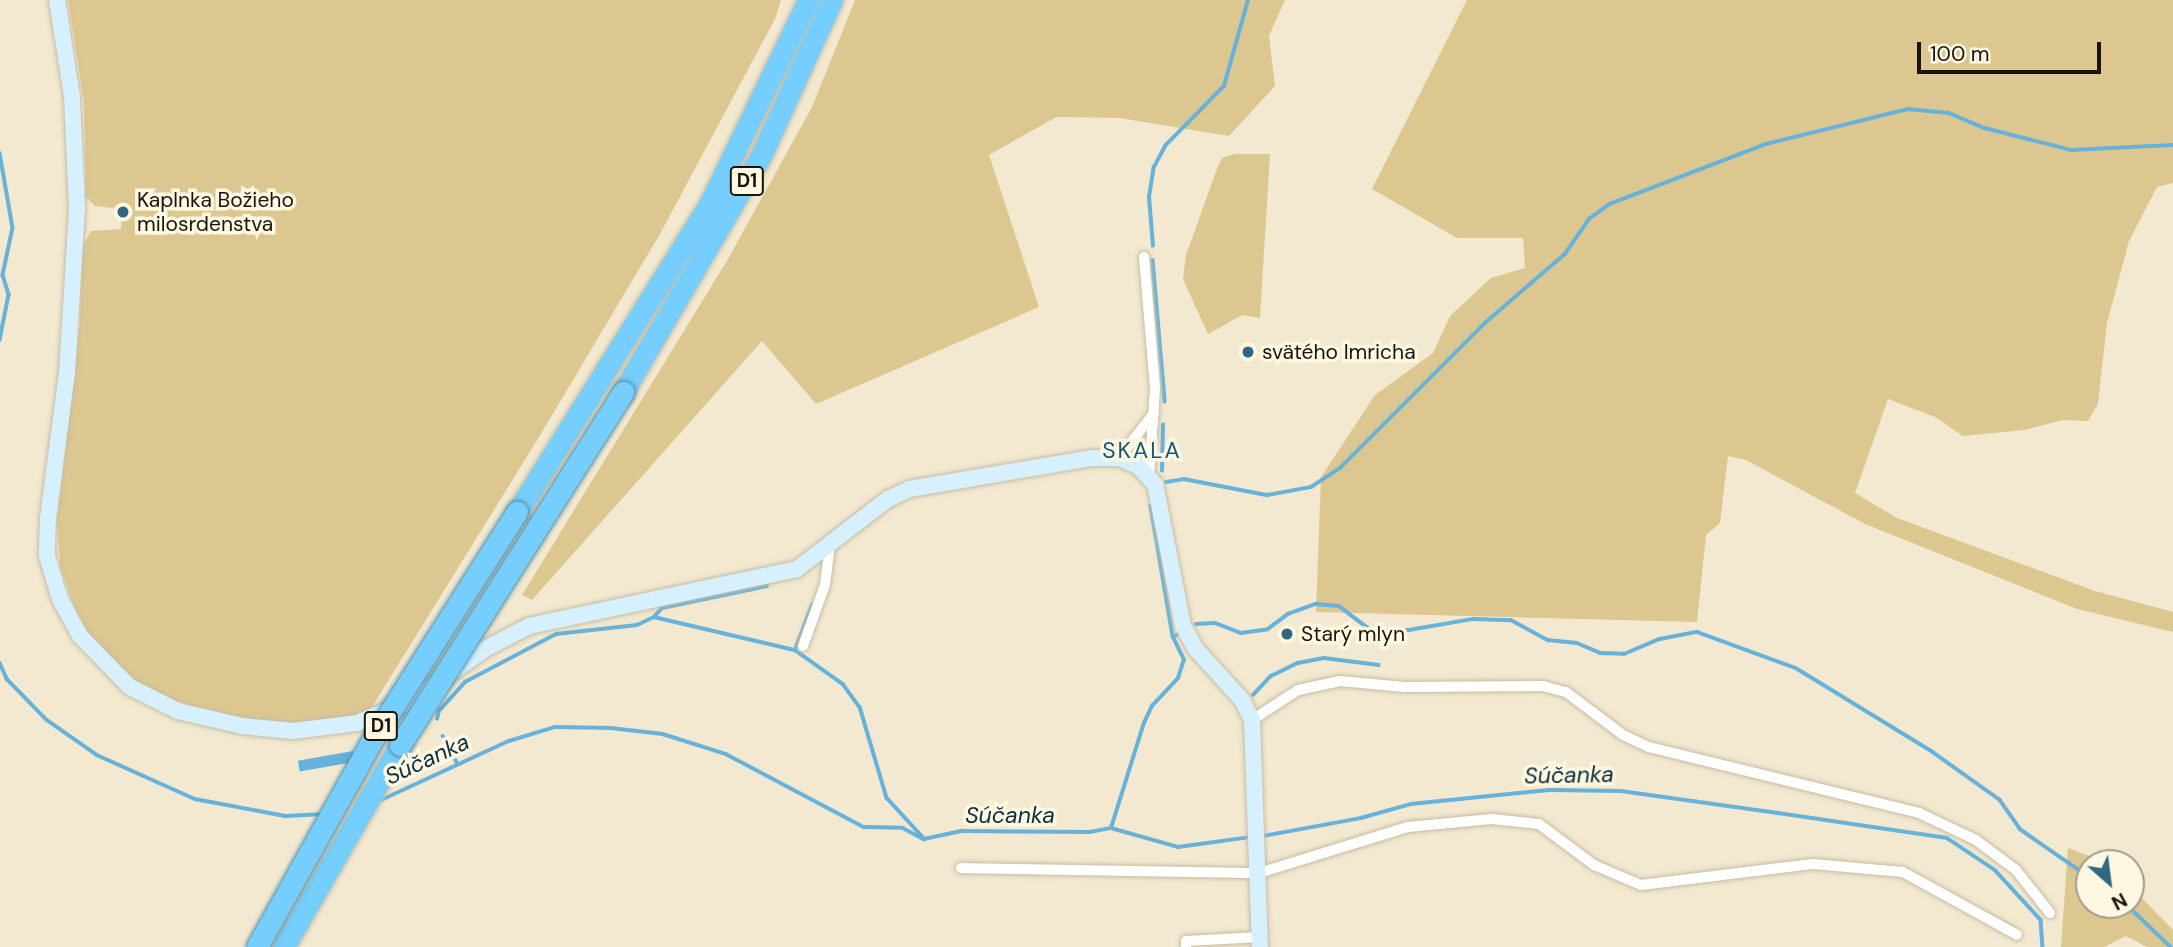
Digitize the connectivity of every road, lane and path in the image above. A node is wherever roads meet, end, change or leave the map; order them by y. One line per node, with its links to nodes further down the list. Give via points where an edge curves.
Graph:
1 (57, 0): 8 (main road, via 72,97 77,209 67,372 47,556 60,599 80,636 130,687 178,711 242,726 293,731 357,723 413,700 485,649 529,626 764,579 802,567)
2 (808, 0): 16 (highway, D1, bridge, via 769,89 682,249 374,737)
3 (832, 0): 17 (highway, D1, bridge, via 760,158 688,284 400,746)
4 (1144, 257): 5 (street)
5 (1155, 413): 6 (street); 7 (street)
6 (1119, 458): 7 (main road); 8 (main road, via 1092,458 909,489 887,499)
7 (1149, 476): 10 (main road, via 1160,499 1179,616 1187,635 1242,700)
8 (830, 546): 9 (street, via 825,585)
9 (803, 646)
10 (1252, 720): 12 (main road); 13 (street, via 1298,690 1340,681 1405,687 1543,685 1566,692 1623,736 1649,747 1919,813 1976,839 2016,870)
11 (961, 868): 12 (street)
12 (1259, 873): 14 (street, via 1408,827 1492,819 1539,824 1594,865 1642,885 1813,864 1903,872); 15 (main road)
13 (2050, 913)
14 (2017, 936)
15 (1260, 942): 18 (street, via 1186,941)
16 (257, 947)
17 (284, 947)
18 (1186, 947)

